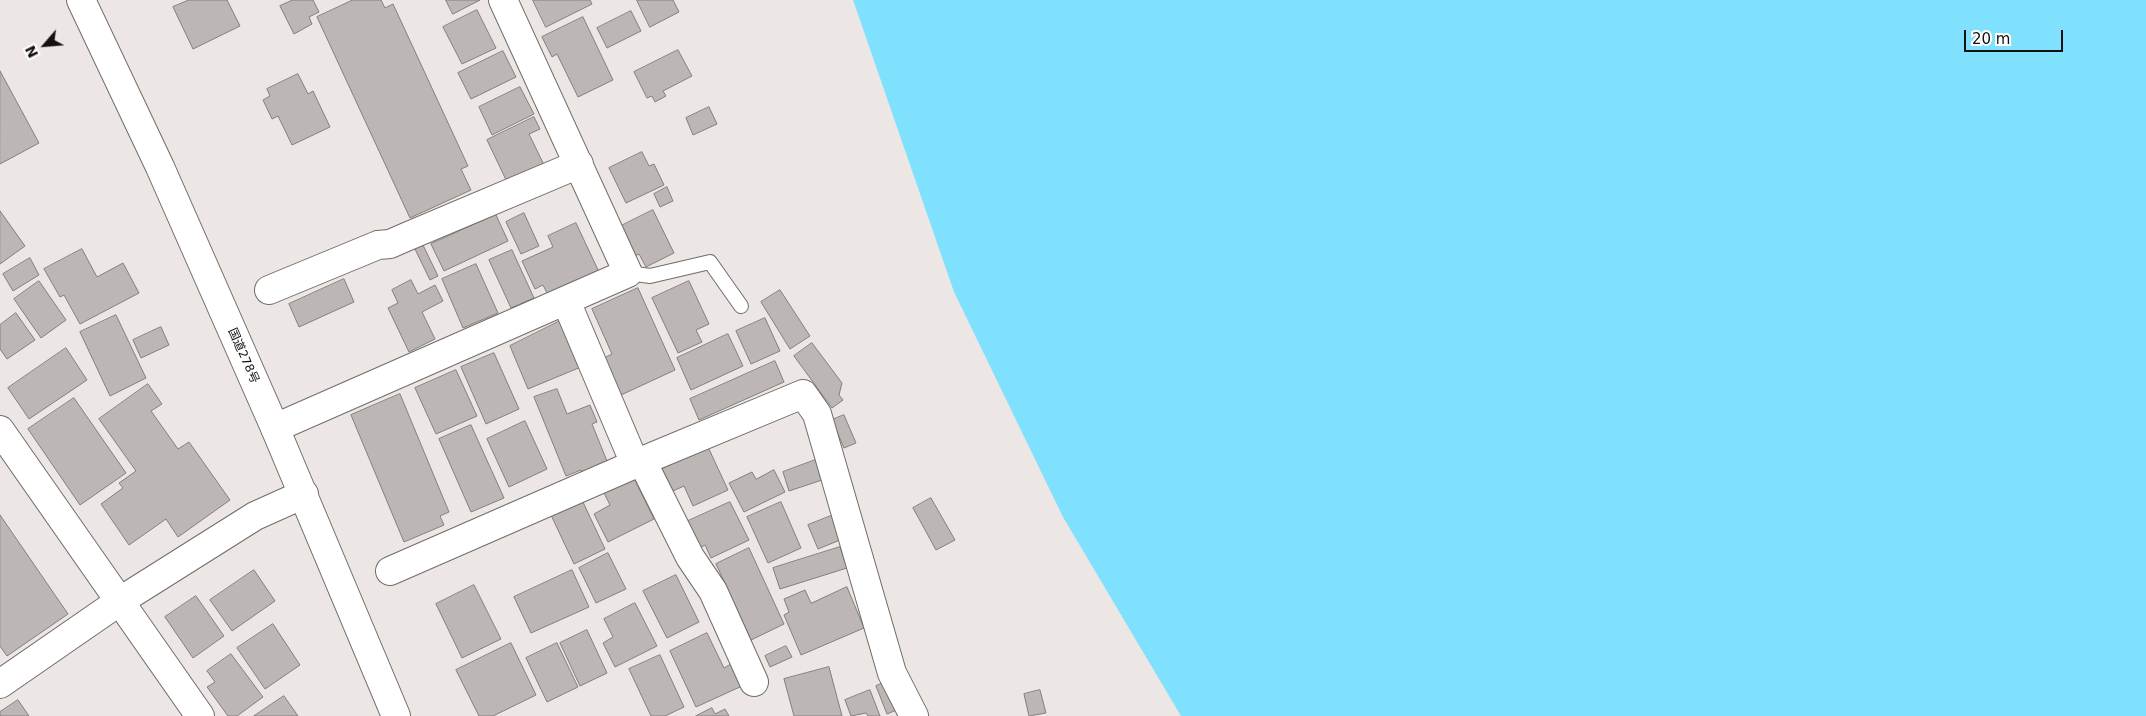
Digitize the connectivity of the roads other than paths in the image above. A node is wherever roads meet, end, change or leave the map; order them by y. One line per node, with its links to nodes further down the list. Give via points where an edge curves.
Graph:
1 (81, 0): 8 (main road, 国道278号, via 160,167)
2 (503, 0): 3 (main road)
3 (579, 164): 4 (main road); 5 (main road, via 390,244 378,245)
4 (628, 273): 6 (main road); 7 (lane, via 650,276 710,262)
5 (269, 290)
6 (566, 301): 8 (main road); 10 (main road)
7 (741, 306)
8 (275, 428): 11 (main road, 国道278号)
9 (0, 430): 13 (main road)
10 (638, 463): 12 (main road); 14 (main road, via 690,557 713,590); 18 (main road, via 804,394 817,414 892,672)
11 (304, 494): 13 (main road, via 254,516); 17 (main road, 国道278号)
12 (390, 571)
13 (120, 601): 15 (main road); 16 (main road)
14 (754, 682)
15 (0, 684)
16 (200, 716)
17 (396, 716)
18 (914, 716)

